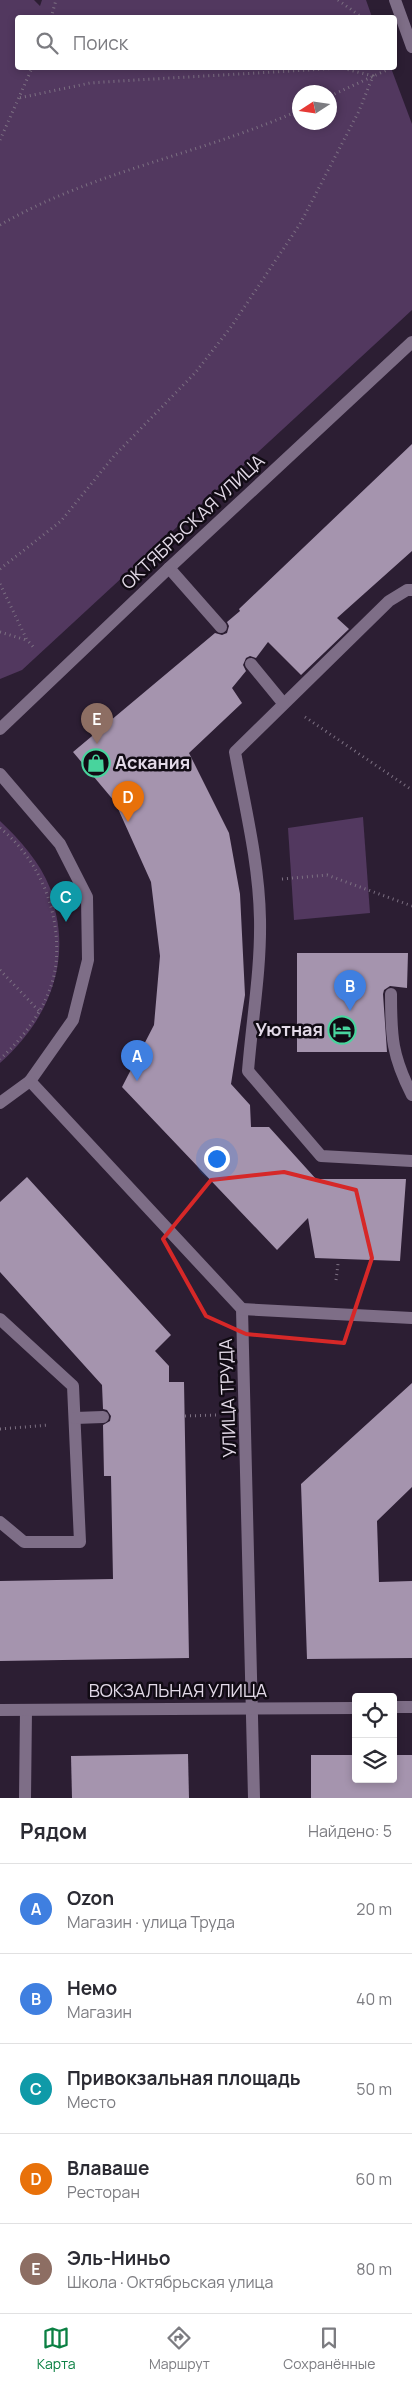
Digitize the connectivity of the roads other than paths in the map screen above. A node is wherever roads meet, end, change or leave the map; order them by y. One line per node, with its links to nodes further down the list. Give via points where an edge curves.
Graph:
1 (395, 0): 2 (street)
2 (412, 47)
3 (412, 342): 4 (street, ОКТЯБРЬСКАЯ УЛИЦА)
4 (169, 568): 6 (street); 9 (street, ОКТЯБРЬСКАЯ УЛИЦА)
5 (412, 590): 8 (street, via 389,601)
6 (221, 627)
7 (251, 664): 8 (street)
8 (283, 703): 15 (street, via 235,752 257,881 260,918 259,972 248,1071 321,1156)
9 (0, 729)
10 (0, 774): 12 (street, via 60,844 87,897 88,960 73,1020)
11 (391, 994): 13 (street, via 393,1050)
12 (30, 1081): 14 (street); 16 (street)
13 (412, 1096)
14 (0, 1102)
15 (412, 1161)
16 (242, 1309): 17 (street); 25 (street, УЛИЦА ТРУДА)
17 (412, 1318)
18 (0, 1319): 19 (street, via 73,1386)
19 (75, 1418): 20 (street); 21 (street, via 80,1542 24,1542)
20 (103, 1418)
21 (0, 1522)
22 (397, 1707): 23 (street)
23 (412, 1707)
24 (352, 1708): 25 (street, ВОКЗАЛЬНАЯ УЛИЦА)
25 (254, 1709): 27 (street, ВОКЗАЛЬНАЯ УЛИЦА); 29 (street, УЛИЦА ТРУДА)
26 (0, 1710): 27 (street, ВОКЗАЛЬНАЯ УЛИЦА)
27 (26, 1710): 28 (street)
28 (24, 1798)
29 (254, 1798)

